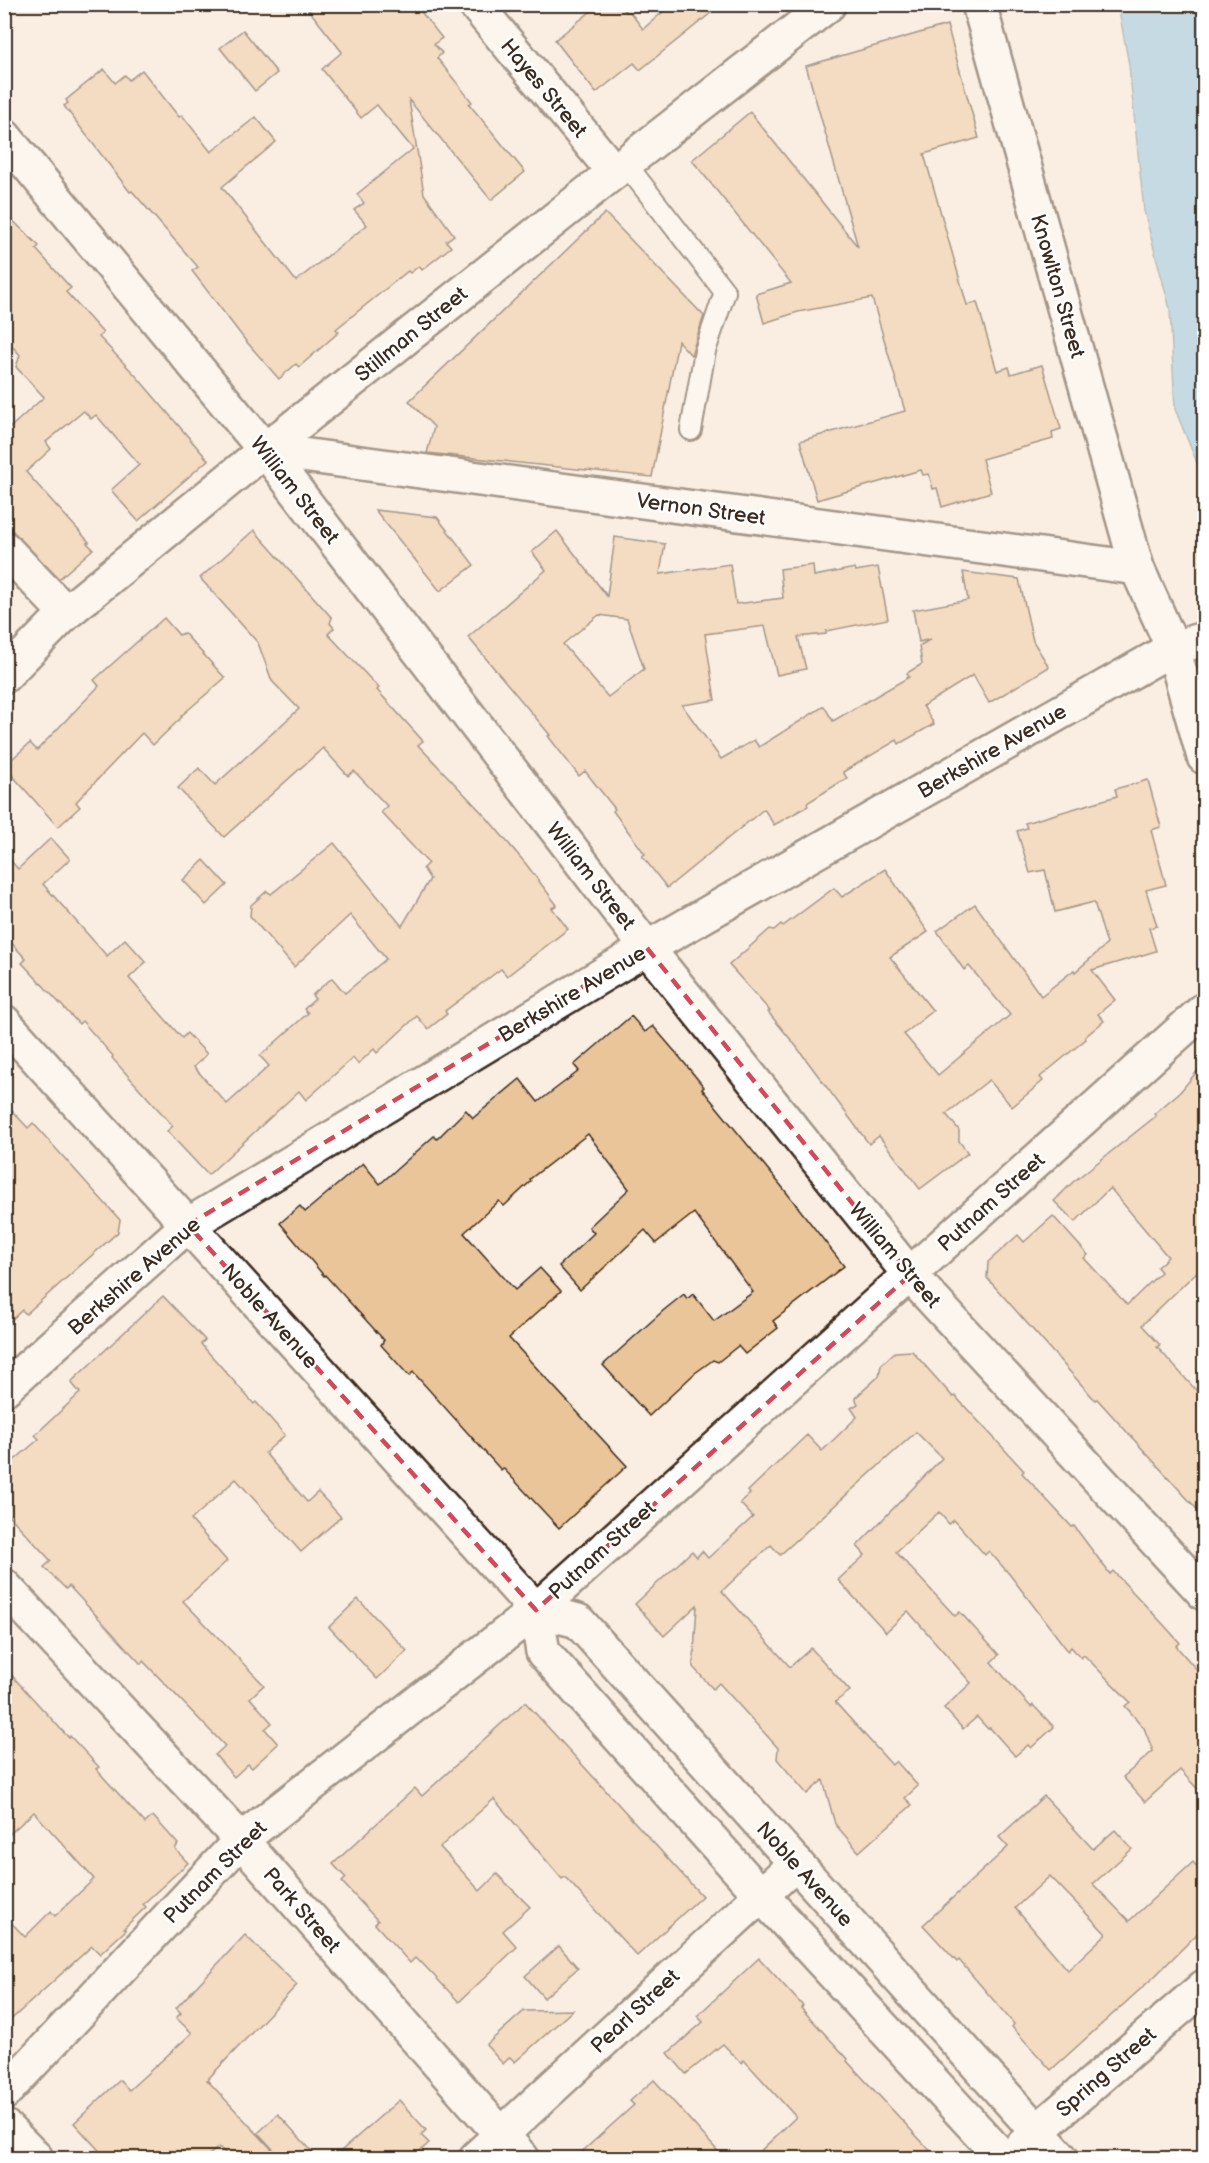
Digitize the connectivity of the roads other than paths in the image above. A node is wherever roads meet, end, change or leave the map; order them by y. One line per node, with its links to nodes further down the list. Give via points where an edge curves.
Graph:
1 (475, 4): 5 (street, Hayes Street)
2 (829, 4): 5 (street, Stillman Street)
3 (978, 4): 9 (street, Knowlton Street)
4 (4, 136): 7 (street, William Street)
5 (619, 167): 6 (lane, via 726,292 705,351); 7 (street, Stillman Street)
6 (691, 430)
7 (265, 450): 9 (street, Vernon Street); 10 (street, Stillman Street); 15 (street, William Street)
8 (4, 548): 10 (street)
9 (1137, 568): 12 (street, Knowlton Street)
10 (66, 614): 13 (street, Stillman Street)
11 (1204, 639): 12 (street, Berkshire Avenue)
12 (1173, 648): 14 (street, Knowlton Street); 15 (street, Berkshire Avenue)
13 (4, 676)
14 (1204, 757)
15 (647, 948): 18 (street, Berkshire Avenue); 19 (street, William Street)
16 (1204, 1010): 19 (street, Putnam Street)
17 (4, 1022): 18 (street, Noble Avenue)
18 (188, 1225): 20 (street, Berkshire Avenue); 23 (street, Noble Avenue)
19 (910, 1275): 22 (street, William Street); 23 (street, Putnam Street)
20 (4, 1389)
21 (4, 1586): 24 (street, Park Street)
22 (1204, 1593)
23 (536, 1610): 24 (street, Putnam Street); 25 (street, Noble Avenue, via 578,1621); 26 (street, via 543,1652)
24 (241, 1840): 28 (street, Putnam Street); 31 (street, Park Street)
25 (795, 1863): 26 (street, Pearl Street); 30 (street, Noble Avenue)
26 (761, 1895): 31 (street, Pearl Street); 34 (street)
27 (1204, 1987): 30 (street, Spring Street)
28 (4, 2093)
29 (4, 2126): 32 (street)
30 (1036, 2132): 35 (street, Spring Street); 36 (street, Noble Avenue)
31 (511, 2147): 33 (street, Pearl Street)
32 (36, 2158)
33 (476, 2158)
34 (1003, 2158)
35 (1011, 2158)
36 (1061, 2158)

